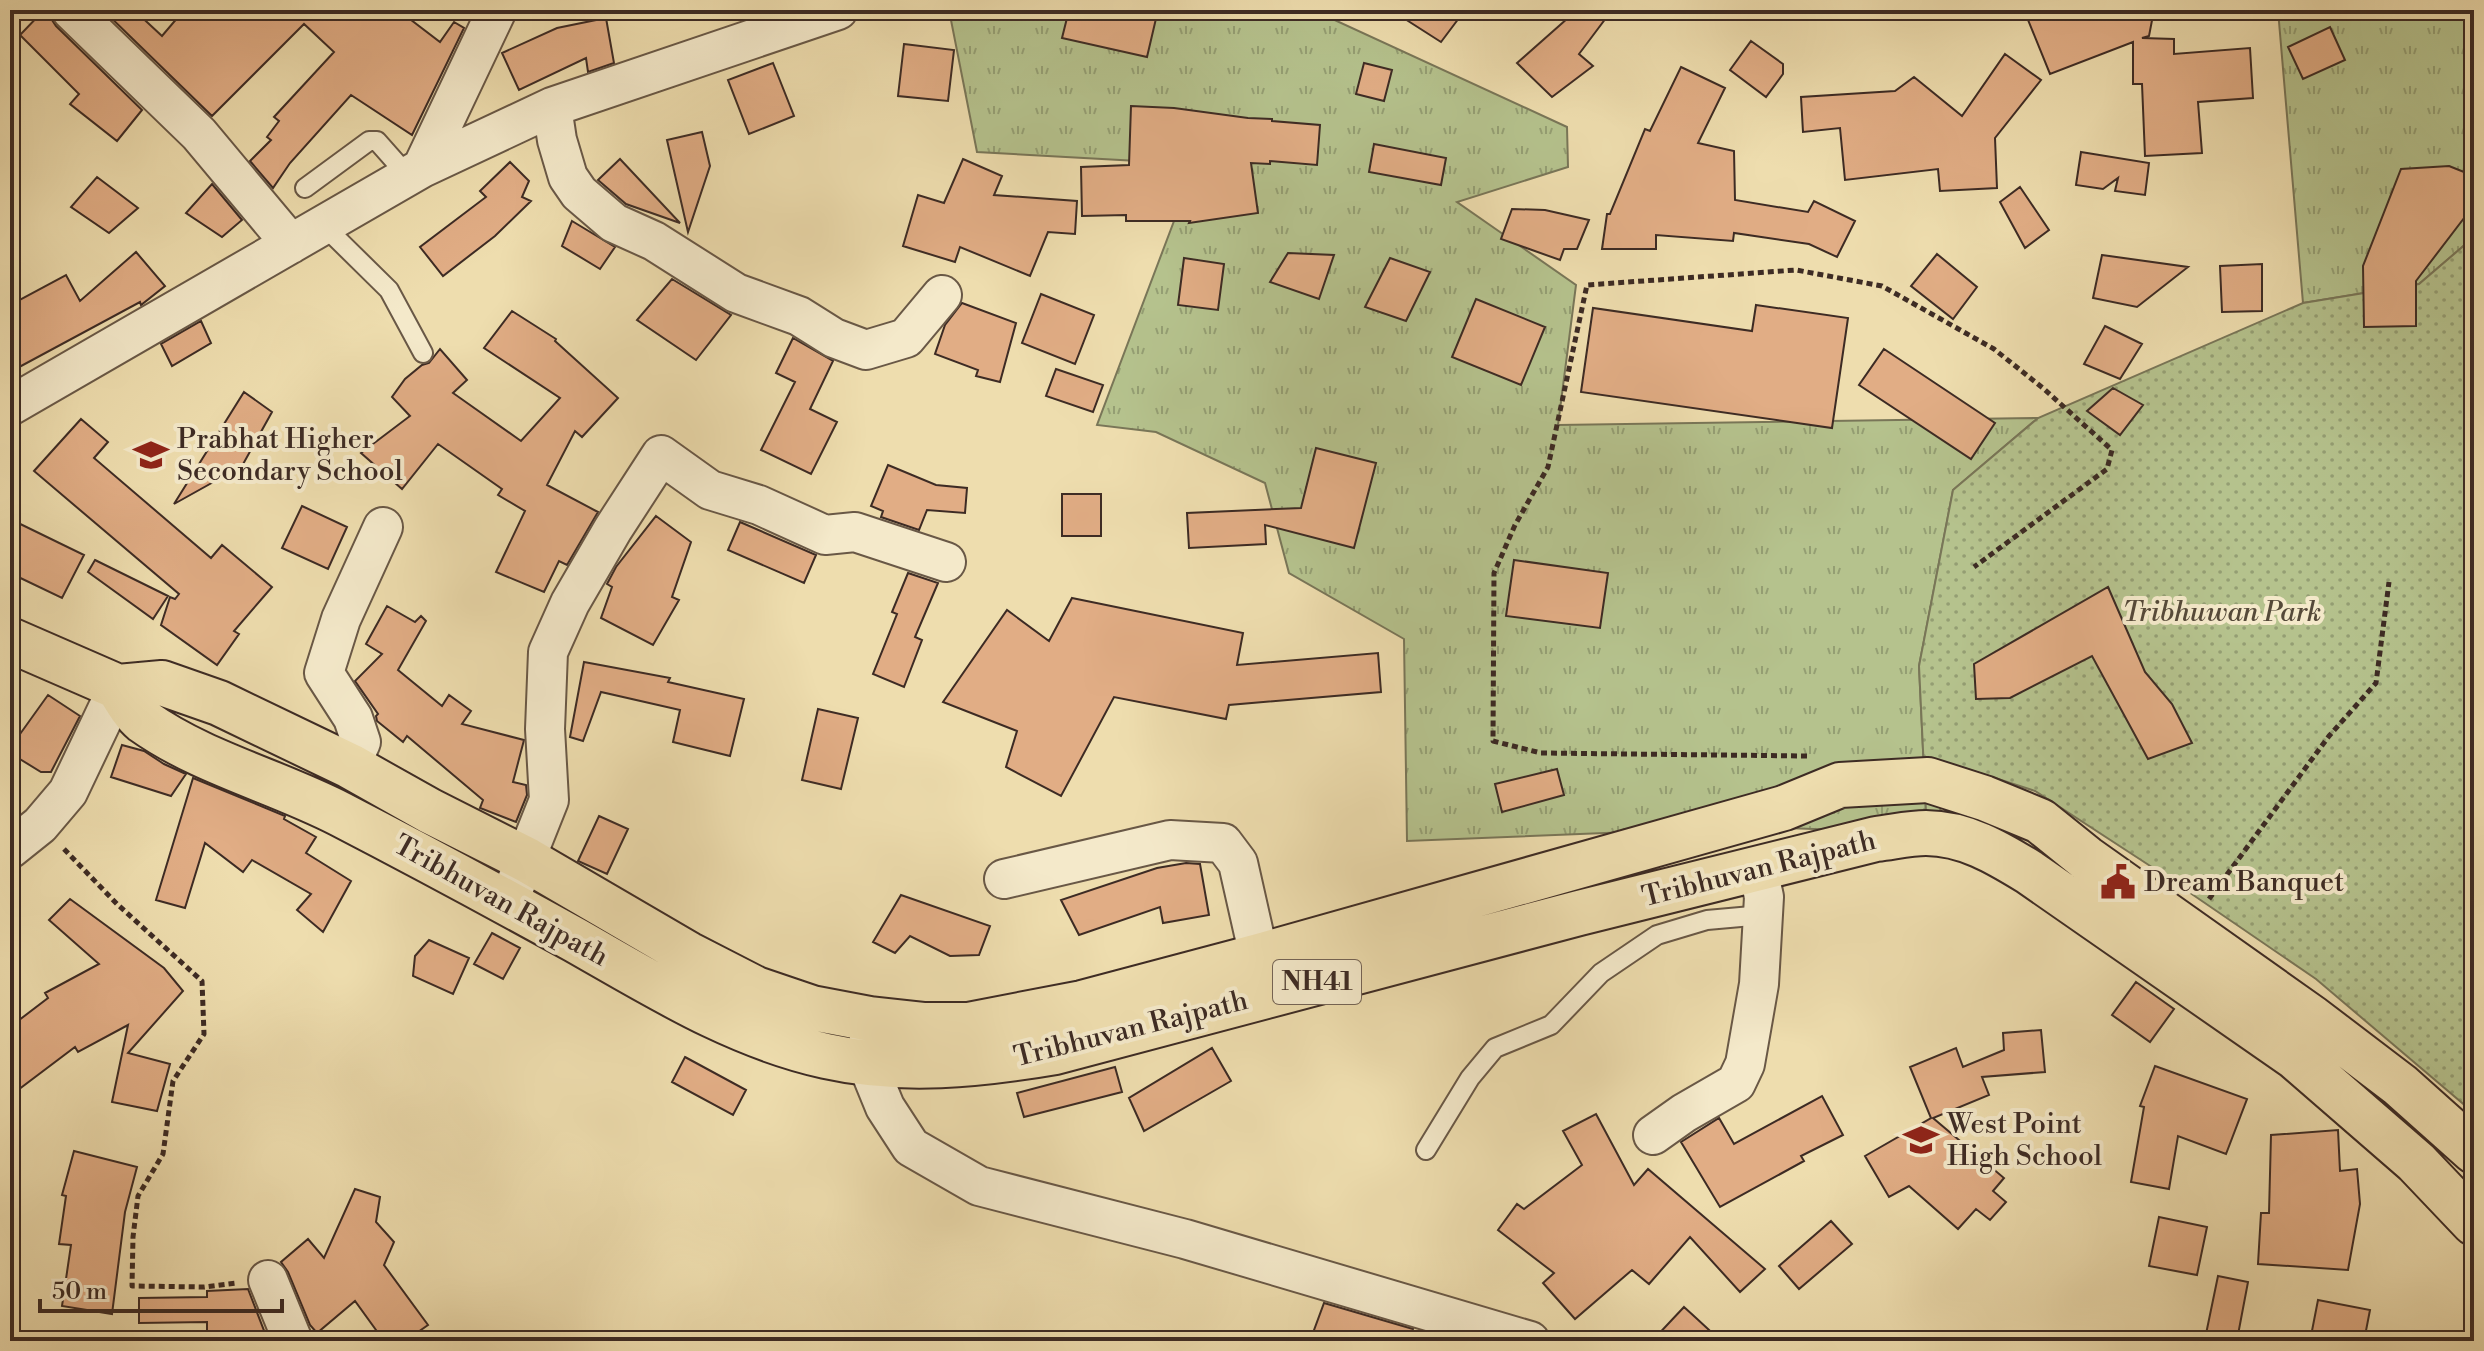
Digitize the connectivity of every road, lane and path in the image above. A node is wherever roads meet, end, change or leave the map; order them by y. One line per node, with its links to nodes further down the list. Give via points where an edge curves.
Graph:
1 (71, 10): 7 (street)
2 (497, 10): 5 (street)
3 (838, 10): 4 (street)
4 (552, 107): 5 (street); 8 (street, via 568,177 579,193 614,223 654,241 736,293 799,316 866,350 906,338)
5 (415, 172): 6 (lane, via 377,141 369,141); 7 (street)
6 (305, 188)
7 (307, 235): 9 (lane, via 389,290); 10 (street)
8 (942, 295)
9 (423, 353)
10 (10, 406)
11 (383, 527): 18 (street, via 341,619 324,673 353,718 361,742)
12 (946, 562): 21 (street, via 855,532 825,535 710,490 661,455 570,603 548,652 549,800)
13 (1974, 567): 17 (path, via 2107,469 2112,450 1994,349 1882,286 1796,270 1587,285 1548,467 1494,573 1493,741 1541,753)
14 (2389, 582): 26 (path, via 2376,683 2329,736)
15 (10, 640): 16 (highway, Tribhuvan Rajpath / NH41)
16 (118, 687): 18 (highway, Tribhuvan Rajpath / NH41, via 162,683 193,692); 19 (street, via 68,792); 24 (highway, Tribhuvan Rajpath / NH41, via 140,719 169,737 324,806)
17 (1818, 756)
18 (350, 766): 21 (highway, Tribhuvan Rajpath / NH41)
19 (40, 825): 20 (street); 35 (path, via 202,981 204,1034 173,1081 163,1154 138,1196 132,1286 204,1287)
20 (10, 849)
21 (527, 860): 24 (street); 28 (highway, Tribhuvan Rajpath / NH41, via 756,989 812,1008)
22 (1758, 869): 25 (street); 29 (highway, Tribhuvan Rajpath / NH41, via 1055,1052 941,1067); 33 (highway, Tribhuvan Rajpath / NH41, via 1876,839 1927,833 1991,849 2295,1057)
23 (1004, 879): 27 (street, via 1170,840 1223,843 1238,863)
24 (508, 903): 29 (highway, Tribhuvan Rajpath / NH41, via 706,1014 766,1039)
25 (1763, 915): 30 (street, via 1759,984 1745,1064 1736,1083); 32 (lane, via 1707,920 1657,935 1601,973 1551,1025 1495,1048)
26 (2188, 929): 27 (highway, Tribhuvan Rajpath / NH41, via 2040,821 1928,780 1840,785 1784,808); 31 (highway, Tribhuvan Rajpath / NH41, via 2325,1027)
27 (1259, 956): 28 (highway, Tribhuvan Rajpath / NH41, via 1082,1003 968,1025)
28 (870, 1019): 29 (street)
29 (867, 1063): 37 (street, via 885,1107 911,1147 979,1186 1185,1239)
30 (1653, 1135)
31 (2462, 1140): 33 (highway)
32 (1426, 1150)
33 (2416, 1162): 34 (highway, Tribhuvan Rajpath / NH41)
34 (2474, 1223)
35 (268, 1280): 36 (street)
36 (293, 1341)
37 (1530, 1341)

